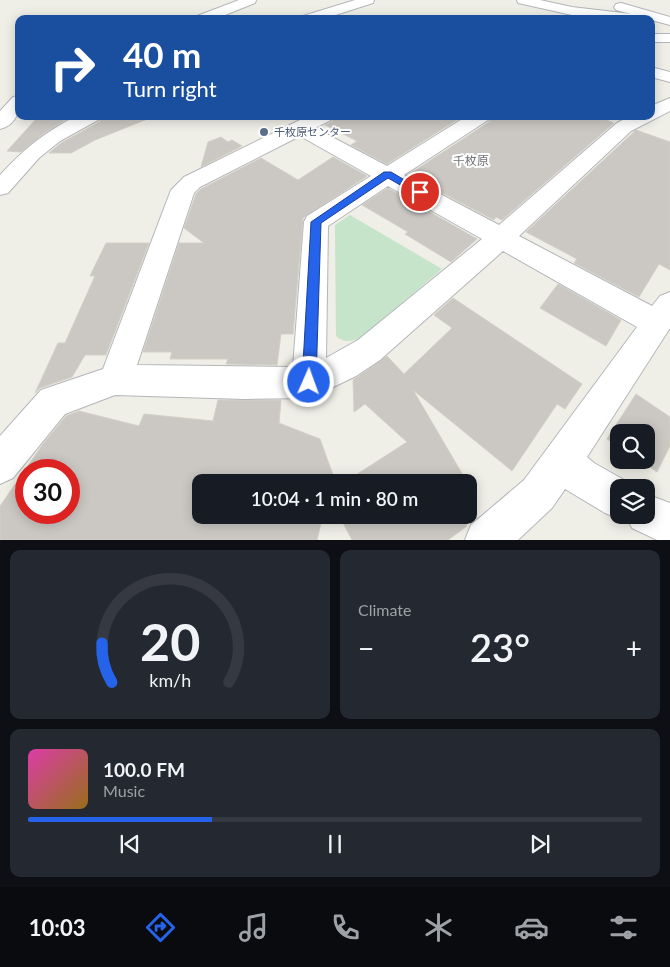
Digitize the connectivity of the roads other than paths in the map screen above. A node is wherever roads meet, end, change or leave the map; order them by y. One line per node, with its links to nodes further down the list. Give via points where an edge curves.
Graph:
1 (250, 0): 5 (street)
2 (368, 0): 6 (street)
3 (523, 0): 7 (street)
4 (596, 0): 8 (street)
5 (212, 15)
6 (321, 15)
7 (605, 15)
8 (646, 15)
9 (655, 18): 10 (street, via 670,22)
10 (655, 20)
11 (655, 38): 12 (street)
12 (670, 38)
13 (655, 73): 14 (street)
14 (669, 76)
15 (670, 104): 17 (street)
16 (15, 106): 22 (street)
17 (655, 112)
18 (84, 120): 25 (street, via 53,137 32,154)
19 (316, 120): 23 (street)
20 (475, 120): 24 (street)
21 (638, 120): 26 (street, via 624,127)
22 (0, 123)
23 (300, 128): 24 (street); 28 (street, via 192,182 183,190)
24 (387, 174): 26 (street); 29 (street, via 316,222)
25 (0, 188)
26 (502, 237): 27 (street); 29 (street, via 369,350)
27 (664, 314): 30 (street)
28 (115, 380): 29 (street); 31 (street, via 53,402)
29 (309, 382)
30 (562, 461): 32 (street, via 580,477); 35 (street, via 538,494)
31 (0, 465)
32 (610, 493)
33 (655, 518): 34 (street)
34 (670, 524)
35 (486, 540)

